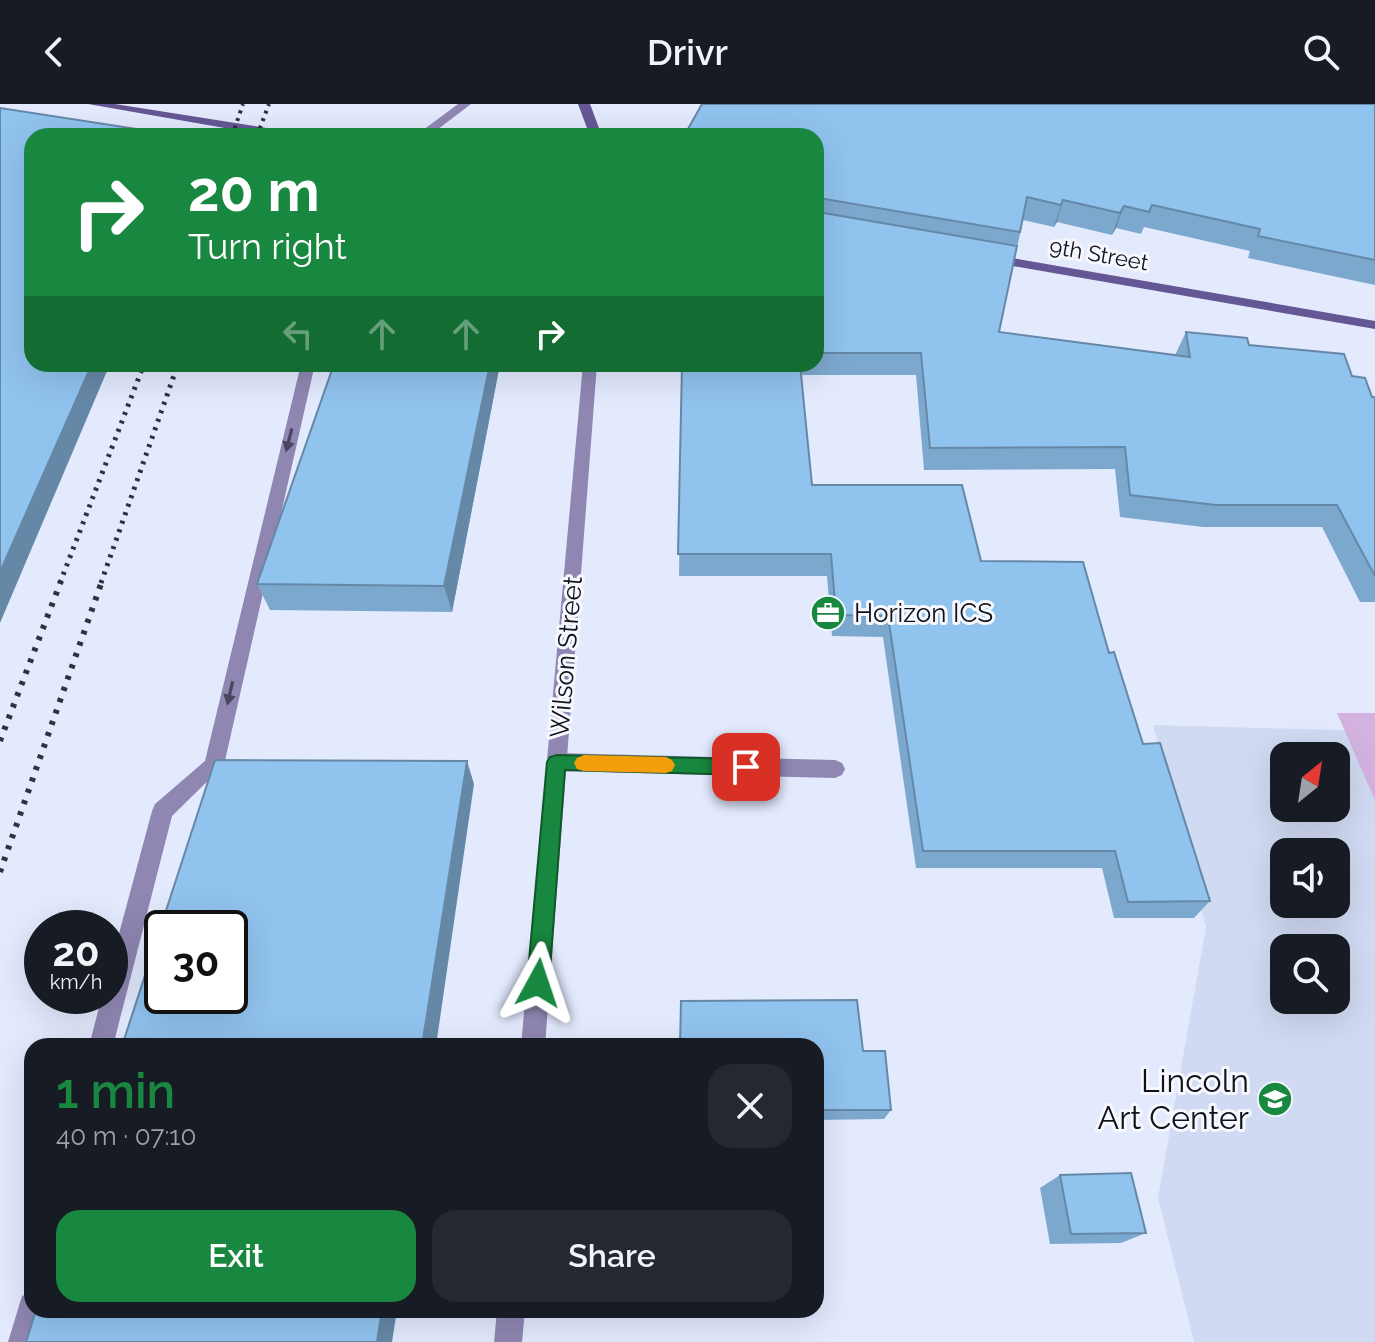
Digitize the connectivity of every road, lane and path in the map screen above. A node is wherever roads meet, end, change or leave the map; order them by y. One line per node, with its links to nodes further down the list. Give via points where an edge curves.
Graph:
1 (94, 104): 4 (street)
2 (465, 104): 5 (street)
3 (584, 104): 6 (street)
4 (241, 128)
5 (432, 128)
6 (593, 128)
7 (971, 254): 8 (street, 9th Street)
8 (1375, 325)
9 (306, 372): 13 (street, one-way to 13, via 214,765 163,811)
10 (589, 372): 11 (street, Wilson Street)
11 (557, 762): 12 (street); 14 (street, Wilson Street)
12 (835, 769)
13 (103, 1038)
14 (534, 1038)
15 (29, 1318): 17 (street)
16 (510, 1318): 18 (street)
17 (22, 1342)
18 (508, 1342)

